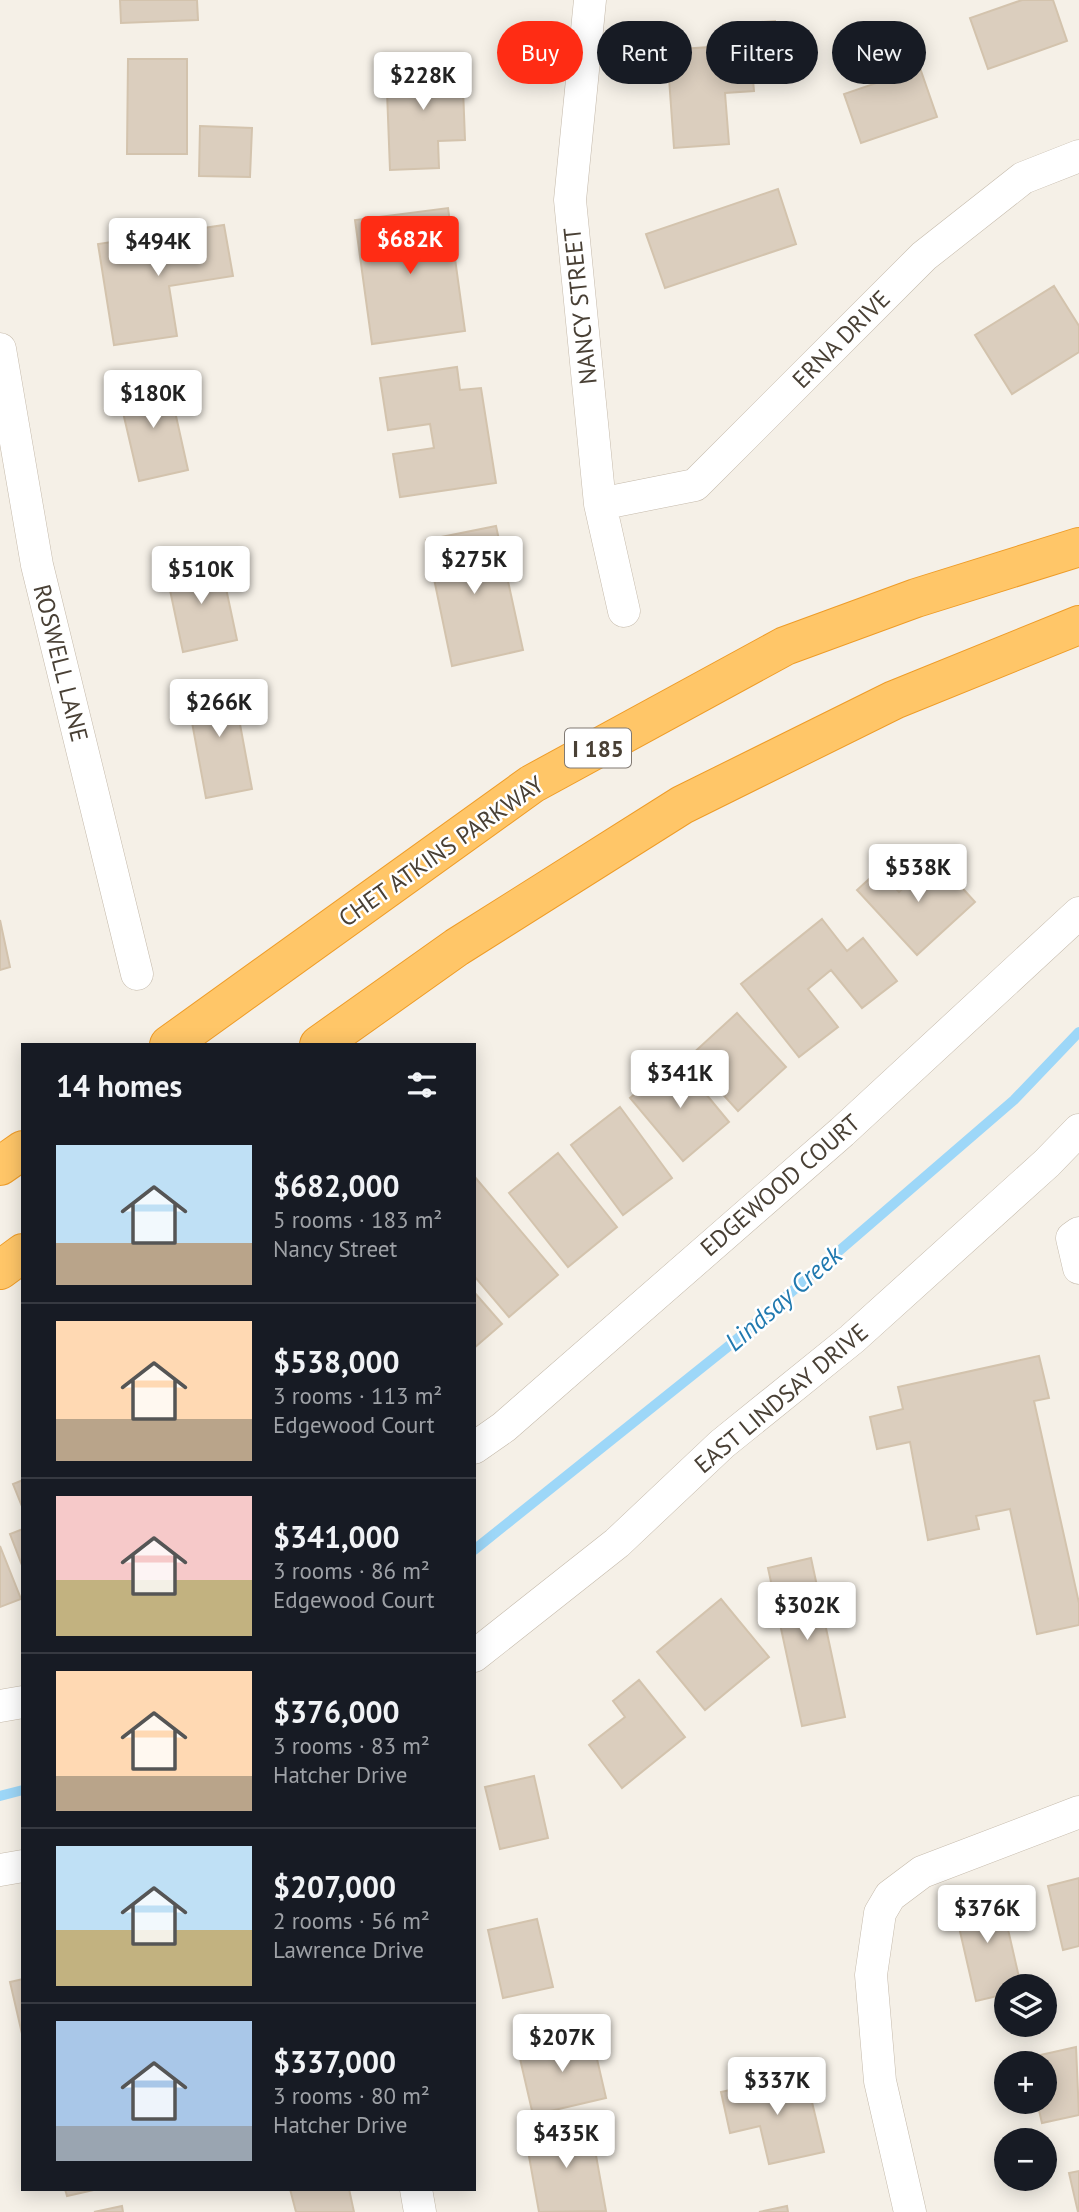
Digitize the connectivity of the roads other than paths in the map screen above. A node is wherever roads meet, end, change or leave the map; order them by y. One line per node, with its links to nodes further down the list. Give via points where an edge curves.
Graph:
1 (590, 0): 4 (street, NANCY STREET, via 570,200)
2 (1079, 156): 4 (street, ERNA DRIVE, via 1023,178 924,256 695,485)
3 (0, 348): 9 (street, ROSWELL LANE, via 37,565)
4 (600, 504): 6 (street, NANCY STREET)
5 (1079, 547): 10 (highway, CHET ATKINS PARKWAY / I 185, via 916,598 785,646 532,784)
6 (624, 611)
7 (1079, 625): 11 (highway, via 894,700 682,805 457,947)
8 (1079, 913): 19 (street, EDGEWOOD COURT, via 842,1132)
9 (137, 974)
10 (172, 1043)
11 (322, 1043)
12 (1079, 1130): 20 (street, EAST LINDSAY DRIVE, via 873,1320 722,1444 617,1543)
13 (21, 1151): 14 (highway)
14 (0, 1166)
15 (1079, 1233): 17 (street, via 1072,1238)
16 (21, 1254): 18 (highway)
17 (1079, 1268)
18 (0, 1270)
19 (476, 1447)
20 (476, 1654)
21 (21, 1702): 22 (street)
22 (0, 1706)
23 (1079, 1812): 28 (street, via 922,1872 890,1896 880,1913 871,1975 880,2081)
24 (21, 1866): 25 (street)
25 (0, 1870)
26 (416, 2191): 27 (street)
27 (420, 2212)
28 (910, 2212)

